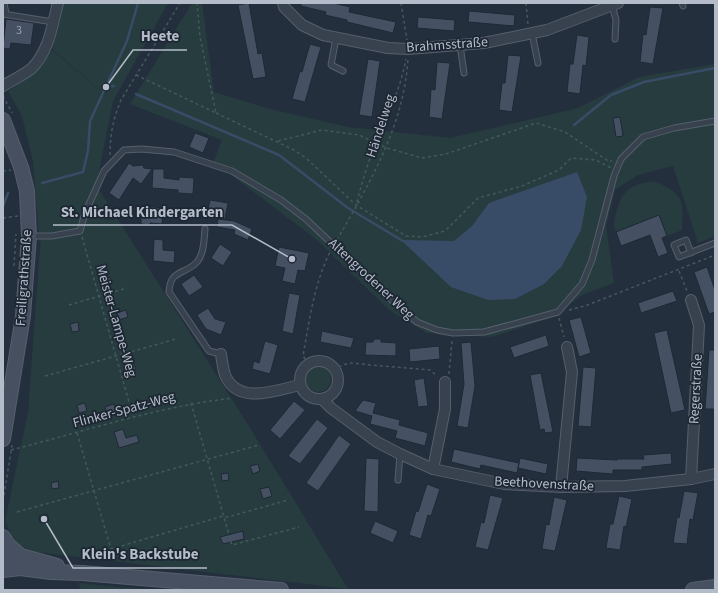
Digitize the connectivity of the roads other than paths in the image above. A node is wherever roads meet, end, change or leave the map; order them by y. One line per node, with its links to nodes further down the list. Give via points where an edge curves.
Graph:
1 (4, 3): 5 (lane)
2 (58, 3): 6 (street)
3 (283, 3): 8 (street, Brahmsstraße, via 302,25)
4 (615, 4): 7 (street, Brahmsstraße); 9 (lane)
5 (4, 14): 6 (lane)
6 (53, 22): 14 (street, via 48,44 42,56 31,69)
7 (531, 34): 10 (street, Brahmsstraße, via 484,44); 11 (lane)
8 (336, 38): 10 (street, Brahmsstraße, via 388,48); 12 (lane, via 332,66)
9 (616, 39)
10 (460, 45): 13 (lane)
11 (538, 63)
12 (343, 71)
13 (464, 73)
14 (3, 86)
15 (3, 120): 18 (street, Freiligrathstraße, via 22,167 27,192)
16 (715, 121): 18 (lane, Altengrodener Weg, via 674,128 643,137 620,160 592,260 582,284 558,312 484,332 453,333 417,322 334,244 281,200 232,171 174,152 124,150 104,171 85,213 80,231 52,236)
17 (205, 229): 23 (lane, via 202,252 197,263 174,276 169,284 169,292 209,351)
18 (23, 234): 27 (street, Freiligrathstraße, via 23,316)
19 (715, 243): 20 (lane)
20 (691, 253)
21 (691, 300): 31 (street, Regerstraße, via 699,325)
22 (567, 347): 33 (street, via 572,372)
23 (221, 354): 25 (street, via 225,375 231,385 242,392 262,394)
24 (444, 382): 29 (street, via 445,409)
25 (300, 385): 26 (street, Beethovenstraße, via 306,395); 26 (street, via 301,373 309,364 319,361 330,365 337,380 336,387)
26 (322, 399): 28 (street, Beethovenstraße, via 330,408 378,442)
27 (3, 439)
28 (400, 454): 29 (street, Beethovenstraße); 32 (lane)
29 (433, 469): 33 (street, Beethovenstraße, via 504,484)
30 (715, 474): 31 (street, Beethovenstraße)
31 (691, 479): 33 (street, Beethovenstraße, via 625,486)
32 (398, 480)
33 (561, 487)
34 (3, 537): 36 (street)
35 (3, 558): 36 (street)
36 (21, 562): 37 (street); 39 (street, via 51,572)
37 (3, 570)
38 (715, 587): 40 (street)
39 (281, 590)
40 (693, 590)

